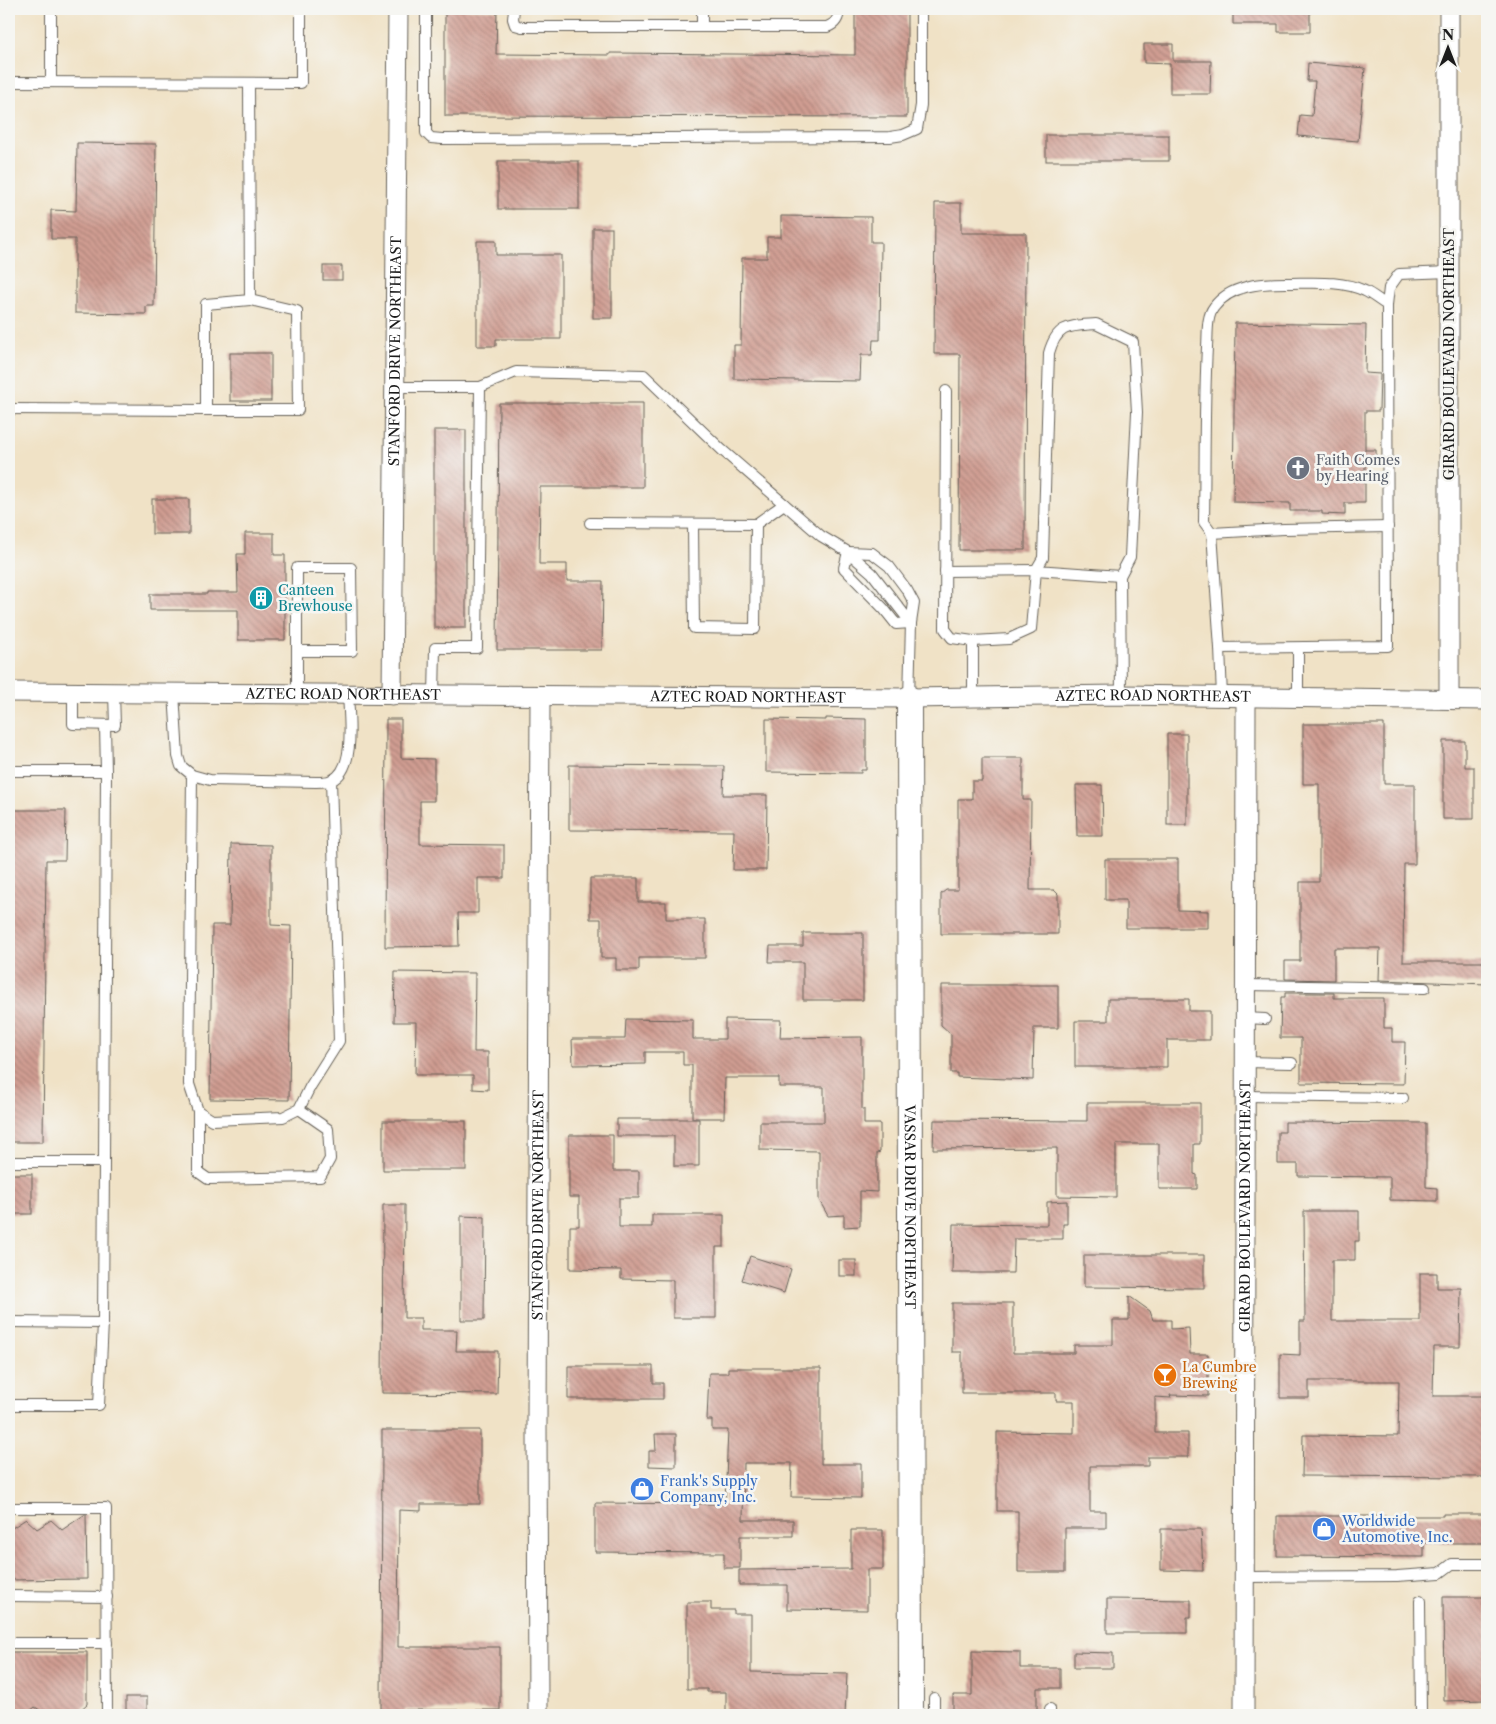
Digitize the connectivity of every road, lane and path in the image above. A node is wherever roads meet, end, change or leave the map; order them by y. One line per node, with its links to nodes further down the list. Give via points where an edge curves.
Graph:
1 (51, 9): 12 (lane)
2 (302, 9): 13 (lane, via 302,83)
3 (398, 9): 17 (street, STANFORD DRIVE NORTHEAST)
4 (426, 9): 8 (lane, via 426,133 431,138 442,139 903,135 917,129 920,122)
5 (514, 9): 10 (lane, via 515,26 522,27)
6 (702, 9): 10 (lane)
7 (839, 9): 10 (lane, via 838,20 827,27)
8 (921, 9)
9 (1449, 9): 14 (street, GIRARD BOULEVARD NORTHEAST)
10 (702, 27)
11 (9, 82): 12 (lane)
12 (51, 82): 13 (lane)
13 (249, 83): 15 (lane)
14 (1449, 272): 16 (lane, via 1399,274 1389,288); 52 (street, GIRARD BOULEVARD NORTHEAST)
15 (250, 300): 21 (lane, via 206,304); 21 (lane, via 297,311 298,410)
16 (1387, 305): 26 (lane); 27 (lane, via 1352,286 1271,283 1241,288 1222,297 1212,309 1205,381 1204,522)
17 (394, 387): 18 (lane); 43 (street, STANFORD DRIVE NORTHEAST)
18 (480, 387): 22 (lane, via 516,372 644,374 722,450); 45 (lane, via 477,648 435,648)
19 (946, 391): 30 (lane)
20 (9, 409): 21 (lane)
21 (206, 410)
22 (784, 504): 25 (lane); 28 (lane, via 821,536)
23 (590, 523): 24 (lane)
24 (692, 524): 25 (lane); 25 (lane, via 694,628 755,629)
25 (756, 524)
26 (1388, 527): 27 (lane); 35 (lane, via 1388,646)
27 (1212, 533): 34 (lane)
28 (848, 552): 32 (lane, via 872,573); 32 (lane, via 844,568 896,624); 32 (lane, via 872,553 889,566 914,603)
29 (1036, 570): 30 (lane); 31 (lane); 31 (lane, via 1043,558 1049,353 1053,339 1069,326 1096,324 1134,342 1137,412 1130,557); 33 (lane, via 1031,629 1009,640)
30 (946, 571): 33 (lane, via 946,629 952,638)
31 (1120, 576): 44 (lane)
32 (911, 623): 50 (lane)
33 (973, 641): 47 (lane)
34 (1220, 648): 35 (lane); 48 (lane)
35 (1298, 648): 49 (lane)
36 (297, 651): 36 (lane, via 297,568 351,568 352,651); 41 (lane)
37 (9, 692): 38 (street, AZTEC ROAD NORTHEAST)
38 (73, 693): 39 (street, AZTEC ROAD NORTHEAST); 54 (lane, via 73,724)
39 (114, 694): 40 (street, AZTEC ROAD NORTHEAST); 54 (lane, via 115,725)
40 (174, 694): 41 (street, AZTEC ROAD NORTHEAST); 57 (lane, via 178,756 181,766)
41 (297, 694): 42 (street, AZTEC ROAD NORTHEAST)
42 (348, 695): 43 (street, AZTEC ROAD NORTHEAST); 58 (lane, via 346,763)
43 (392, 695): 45 (street, AZTEC ROAD NORTHEAST)
44 (1121, 695): 47 (street, AZTEC ROAD NORTHEAST); 48 (street, AZTEC ROAD NORTHEAST)
45 (434, 696): 46 (street, AZTEC ROAD NORTHEAST)
46 (540, 696): 50 (street, AZTEC ROAD NORTHEAST); 84 (street, STANFORD DRIVE NORTHEAST)
47 (973, 697): 50 (street, AZTEC ROAD NORTHEAST)
48 (1222, 697): 51 (street, AZTEC ROAD NORTHEAST)
49 (1298, 697): 51 (street, AZTEC ROAD NORTHEAST); 52 (street, AZTEC ROAD NORTHEAST)
50 (909, 698): 85 (street, VASSAR DRIVE NORTHEAST)
51 (1246, 698): 59 (street, GIRARD BOULEVARD NORTHEAST)
52 (1449, 699): 53 (street, AZTEC ROAD NORTHEAST)
53 (1487, 700)
54 (105, 725): 56 (lane)
55 (9, 771): 56 (lane)
56 (106, 771): 70 (lane)
57 (192, 775): 58 (lane, via 210,780); 68 (lane, via 189,1084)
58 (331, 780): 67 (lane, via 339,1041)
59 (1245, 985): 60 (lane); 61 (street, GIRARD BOULEVARD NORTHEAST)
60 (1425, 988)
61 (1245, 1018): 62 (lane); 63 (street, GIRARD BOULEVARD NORTHEAST)
62 (1265, 1019)
63 (1245, 1062): 64 (lane); 65 (street, GIRARD BOULEVARD NORTHEAST)
64 (1292, 1063)
65 (1245, 1096): 66 (lane); 76 (street, GIRARD BOULEVARD NORTHEAST)
66 (1403, 1098)
67 (299, 1109): 68 (lane, via 283,1117 212,1120); 68 (lane, via 328,1129 330,1159 320,1177 208,1179 198,1172)
68 (198, 1111)
69 (9, 1162): 70 (lane)
70 (104, 1162): 72 (lane)
71 (9, 1322): 72 (lane)
72 (103, 1323): 73 (lane, via 99,1405)
73 (9, 1406)
74 (9, 1508): 78 (lane, via 106,1508)
75 (1487, 1564): 76 (lane, via 1452,1564 1440,1573 1397,1576)
76 (1244, 1576): 87 (street, GIRARD BOULEVARD NORTHEAST)
77 (9, 1596): 78 (lane)
78 (106, 1597): 81 (lane)
79 (1420, 1601): 88 (lane)
80 (9, 1643): 81 (lane)
81 (107, 1643): 83 (lane)
82 (934, 1698): 86 (lane)
83 (107, 1715)
84 (538, 1715)
85 (911, 1715)
86 (934, 1715)
87 (1244, 1715)
88 (1421, 1715)

